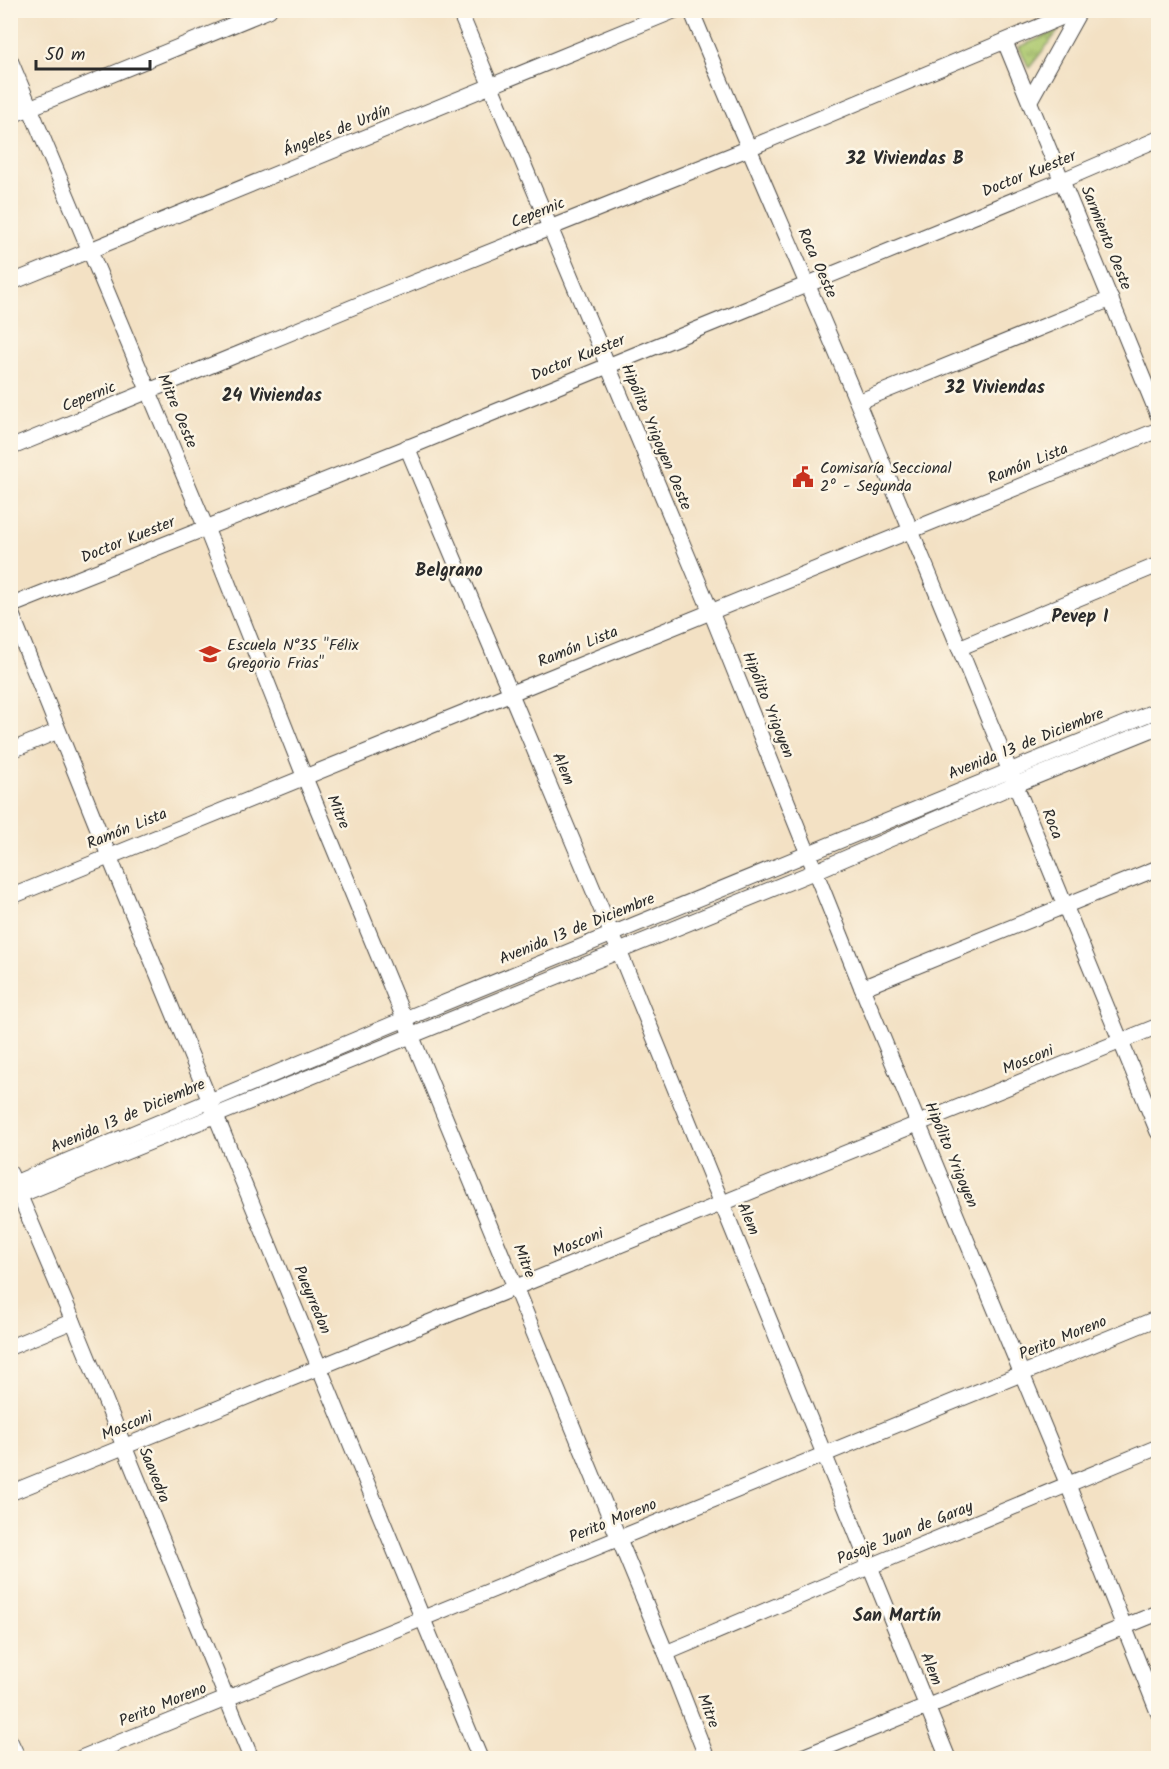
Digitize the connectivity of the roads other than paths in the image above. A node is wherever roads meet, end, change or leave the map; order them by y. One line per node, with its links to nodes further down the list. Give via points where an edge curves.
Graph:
1 (269, 10): 10 (street)
2 (459, 10): 8 (street, Hipólito Yrigoyen Oeste)
3 (676, 10): 8 (street, Ángeles de Urdín)
4 (691, 10): 13 (street, Roca Oeste)
5 (1080, 10): 6 (street, Cepernic); 9 (street, Cepernic)
6 (1005, 42): 9 (street, Sarmiento Oeste); 13 (street, Cepernic)
7 (10, 60): 10 (street, Mitre Oeste)
8 (490, 87): 15 (street, Hipólito Yrigoyen Oeste); 16 (street, Ángeles de Urdín)
9 (1030, 100): 14 (street, Sarmiento Oeste)
10 (30, 108): 11 (street); 16 (street, Mitre Oeste)
11 (10, 116)
12 (1158, 139): 14 (street, Doctor Kuester)
13 (747, 149): 15 (street, Cepernic); 18 (street, Roca Oeste)
14 (1063, 180): 18 (street, Doctor Kuester); 19 (street, Sarmiento Oeste)
15 (549, 228): 20 (street, Hipólito Yrigoyen Oeste); 21 (street, Cepernic)
16 (91, 250): 17 (street, Ángeles de Urdín); 21 (street, Mitre Oeste)
17 (10, 283)
18 (806, 283): 20 (street, Doctor Kuester); 22 (street, Roca Oeste)
19 (1111, 299): 22 (street); 23 (street, Sarmiento Oeste)
20 (606, 366): 26 (street, Doctor Kuester); 31 (street, Hipólito Yrigoyen Oeste)
21 (149, 392): 25 (street, Cepernic); 27 (street, Mitre Oeste)
22 (858, 402): 28 (street, Roca Oeste)
23 (1158, 415)
24 (1158, 430): 28 (street, Ramón Lista)
25 (10, 447)
26 (407, 447): 27 (street, Doctor Kuester); 33 (street, Alem)
27 (206, 528): 30 (street, Doctor Kuester); 39 (street, Mitre Oeste)
28 (910, 531): 31 (street, Ramón Lista); 32 (street, Roca)
29 (1158, 566): 32 (street)
30 (10, 608): 36 (street, Pueyrredon)
31 (711, 612): 33 (street, Ramón Lista); 40 (street, Hipólito Yrigoyen)
32 (959, 648): 38 (street, Roca)
33 (512, 694): 39 (street, Ramón Lista); 46 (street, Alem)
34 (1158, 710): 38 (street, Avenida 13 de Diciembre)
35 (1158, 727): 38 (street, Avenida 13 de Diciembre)
36 (58, 731): 37 (street); 41 (street, Pueyrredon)
37 (10, 751)
38 (1014, 777): 40 (street, Avenida 13 de Diciembre); 43 (street, Avenida 13 de Diciembre); 45 (street, Roca)
39 (305, 778): 41 (street, Ramón Lista); 49 (street, Mitre)
40 (809, 854): 43 (street, Hipólito Yrigoyen); 46 (street, Avenida 13 de Diciembre)
41 (108, 856): 44 (street, Ramón Lista); 53 (street, Pueyrredon)
42 (1158, 868): 45 (street)
43 (816, 871): 47 (street, Avenida 13 de Diciembre); 48 (street, Hipólito Yrigoyen)
44 (10, 897)
45 (1065, 906): 48 (street); 52 (street, Roca)
46 (612, 935): 47 (street, Alem); 49 (street, Avenida 13 de Diciembre)
47 (619, 951): 51 (street, Avenida 13 de Diciembre); 58 (street, Alem)
48 (862, 988): 55 (street, Hipólito Yrigoyen)
49 (405, 1019): 51 (street, Mitre); 53 (street, Avenida 13 de Diciembre)
50 (1158, 1026): 52 (street, Mosconi)
51 (411, 1035): 54 (street, Avenida 13 de Diciembre); 59 (street, Mitre)
52 (1121, 1041): 55 (street, Mosconi); 56 (street, Roca)
53 (210, 1101): 54 (street, Pueyrredon); 57 (street, Avenida 13 de Diciembre)
54 (215, 1116): 57 (street, Avenida 13 de Diciembre); 63 (street, Pueyrredon)
55 (918, 1124): 58 (street, Mosconi); 64 (street, Hipólito Yrigoyen)
56 (1158, 1132)
57 (13, 1187): 61 (street, Saavedra)
58 (722, 1204): 59 (street, Mosconi); 67 (street, Alem)
59 (515, 1288): 63 (street, Mosconi); 70 (street, Mitre)
60 (1158, 1318): 64 (street, Perito Moreno)
61 (73, 1321): 62 (street); 65 (street, Saavedra)
62 (10, 1347)
63 (320, 1367): 65 (street, Mosconi); 73 (street, Pueyrredon)
64 (1022, 1374): 67 (street, Perito Moreno); 68 (street, Hipólito Yrigoyen)
65 (123, 1447): 69 (street, Mosconi); 76 (street, Saavedra)
66 (1158, 1447): 68 (street, Pasaje Juan de Garay)
67 (825, 1453): 70 (street, Perito Moreno); 71 (street, Alem)
68 (1068, 1485): 71 (street, Pasaje Juan de Garay); 74 (street, Hipólito Yrigoyen)
69 (10, 1493)
70 (619, 1539): 73 (street, Perito Moreno); 75 (street, Mitre)
71 (871, 1566): 75 (street, Pasaje Juan de Garay); 77 (street, Alem)
72 (1158, 1613): 74 (street)
73 (424, 1618): 76 (street, Perito Moreno); 83 (street, Pueyrredon)
74 (1124, 1627): 77 (street); 78 (street, Hipólito Yrigoyen)
75 (666, 1653): 84 (street, Mitre)
76 (227, 1698): 81 (street, Perito Moreno); 82 (street, Saavedra)
77 (927, 1706): 85 (street); 86 (street, Alem)
78 (1158, 1712)
79 (10, 1742): 80 (street)
80 (18, 1758)
81 (81, 1758)
82 (251, 1758)
83 (480, 1758)
84 (707, 1758)
85 (800, 1758)
86 (948, 1758)

